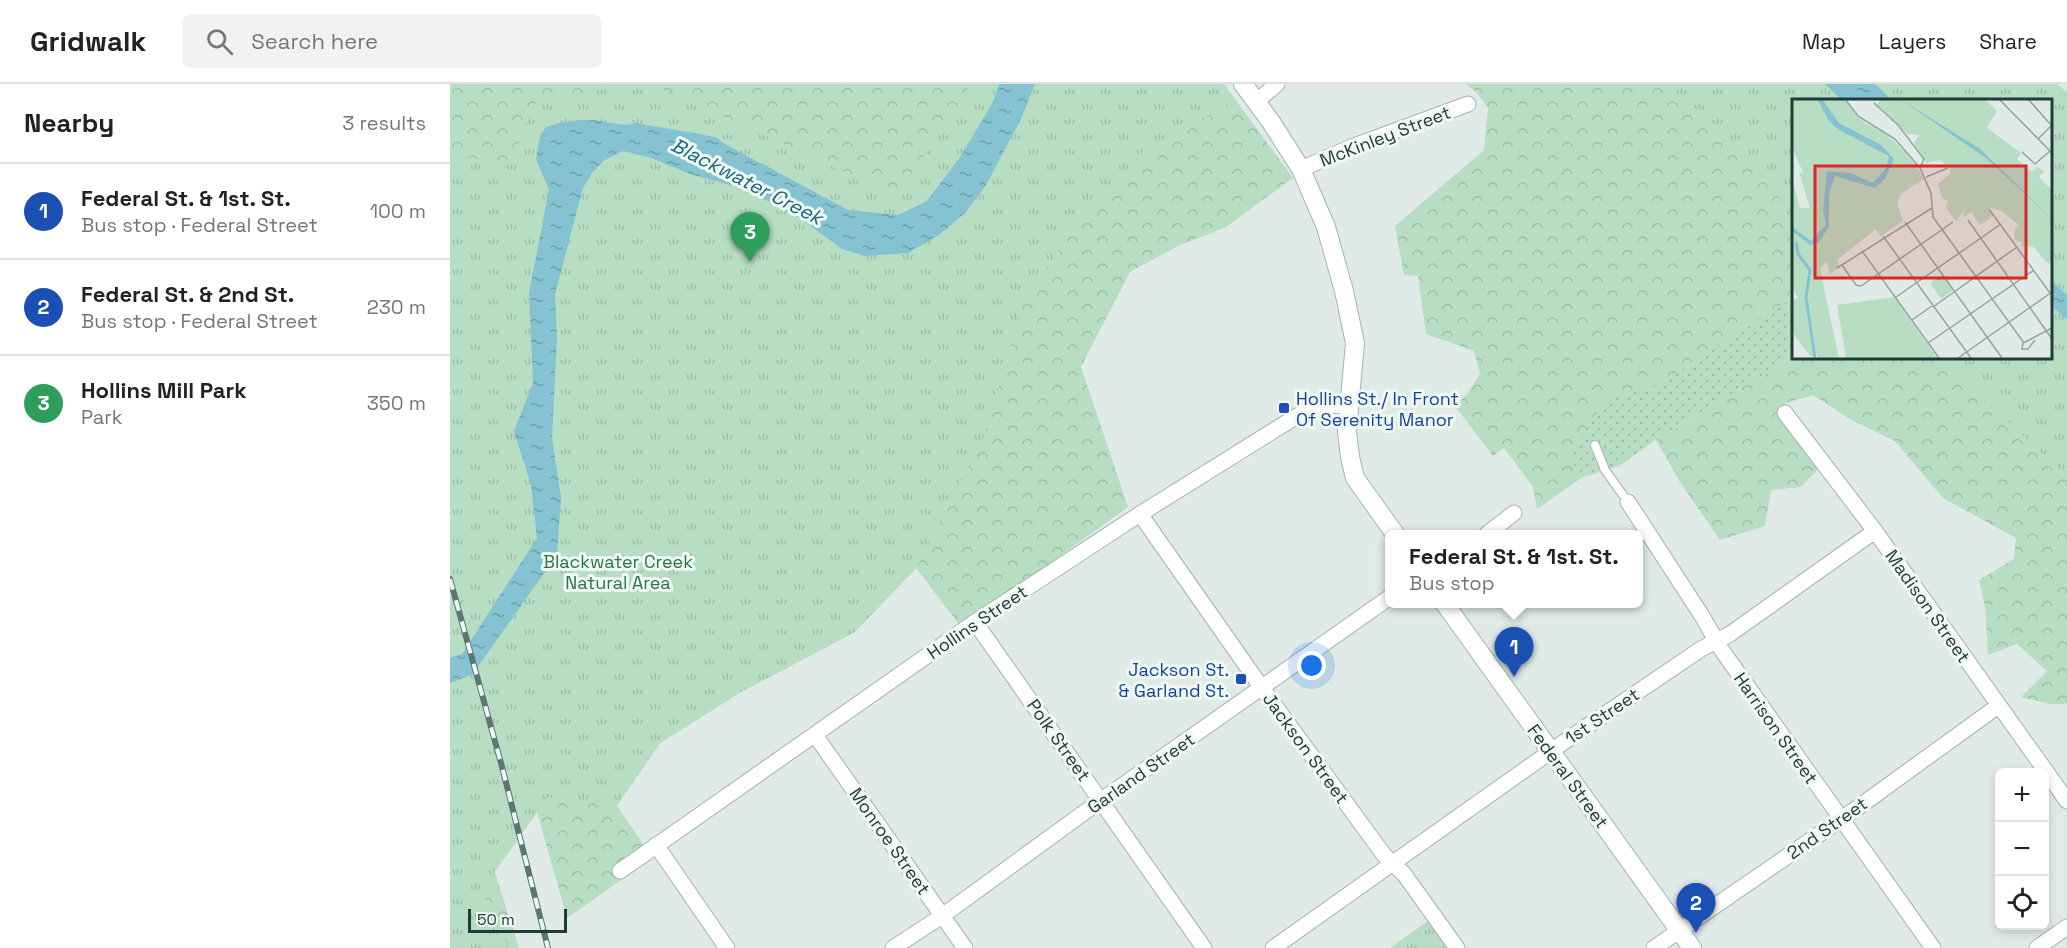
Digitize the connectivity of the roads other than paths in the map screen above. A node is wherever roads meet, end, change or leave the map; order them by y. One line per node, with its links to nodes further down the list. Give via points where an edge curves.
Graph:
1 (1243, 84): 3 (street)
2 (1277, 84): 3 (street)
3 (1257, 101): 5 (street)
4 (1468, 104): 5 (street, McKinley Street)
5 (1301, 169): 6 (street, via 1326,227 1355,343)
6 (1349, 406): 11 (street, Hollins Street, via 1325,405 1297,416); 12 (street, via 1347,431 1355,477)
7 (1785, 412): 14 (street, Madison Street)
8 (1595, 445): 9 (lane, via 1605,470)
9 (1628, 502): 18 (street, Harrison Street)
10 (1514, 513): 13 (street)
11 (1140, 514): 17 (street, Hollins Street); 19 (street, Jackson Street)
12 (1392, 530)
13 (1492, 530)
14 (1875, 531): 18 (street, 1st Street); 20 (street, Madison Street)
15 (1385, 600): 19 (street, Garland Street)
16 (1449, 608): 22 (street, Federal Street)
17 (975, 622): 21 (street, Hollins Street); 23 (street, Polk Street)
18 (1716, 640): 22 (street, 1st Street); 25 (street, Harrison Street)
19 (1262, 688): 23 (street, Garland Street); 27 (street, Jackson Street)
20 (1998, 706): 24 (street, Madison Street); 25 (street, 2nd Street)
21 (815, 735): 26 (street, Hollins Street); 29 (street, Monroe Street)
22 (1550, 752): 27 (street, 1st Street); 31 (street, Federal Street)
23 (1102, 800): 29 (street, Garland Street); 35 (street, Polk Street)
24 (2067, 801)
25 (1840, 818): 31 (street, 2nd Street); 40 (street, Harrison Street)
26 (656, 846): 28 (street, Hollins Street); 32 (street)
27 (1393, 864): 36 (street, 1st Street); 37 (street, Jackson Street)
28 (620, 871)
29 (942, 916): 33 (street, Garland Street); 34 (street, Monroe Street)
30 (2067, 927): 41 (street)
31 (1680, 931): 38 (street, 2nd Street); 39 (street, Federal Street)
32 (727, 948)
33 (892, 948)
34 (965, 948)
35 (1204, 948)
36 (1274, 948)
37 (1457, 948)
38 (1654, 948)
39 (1692, 948)
40 (1933, 948)
41 (2037, 948)

